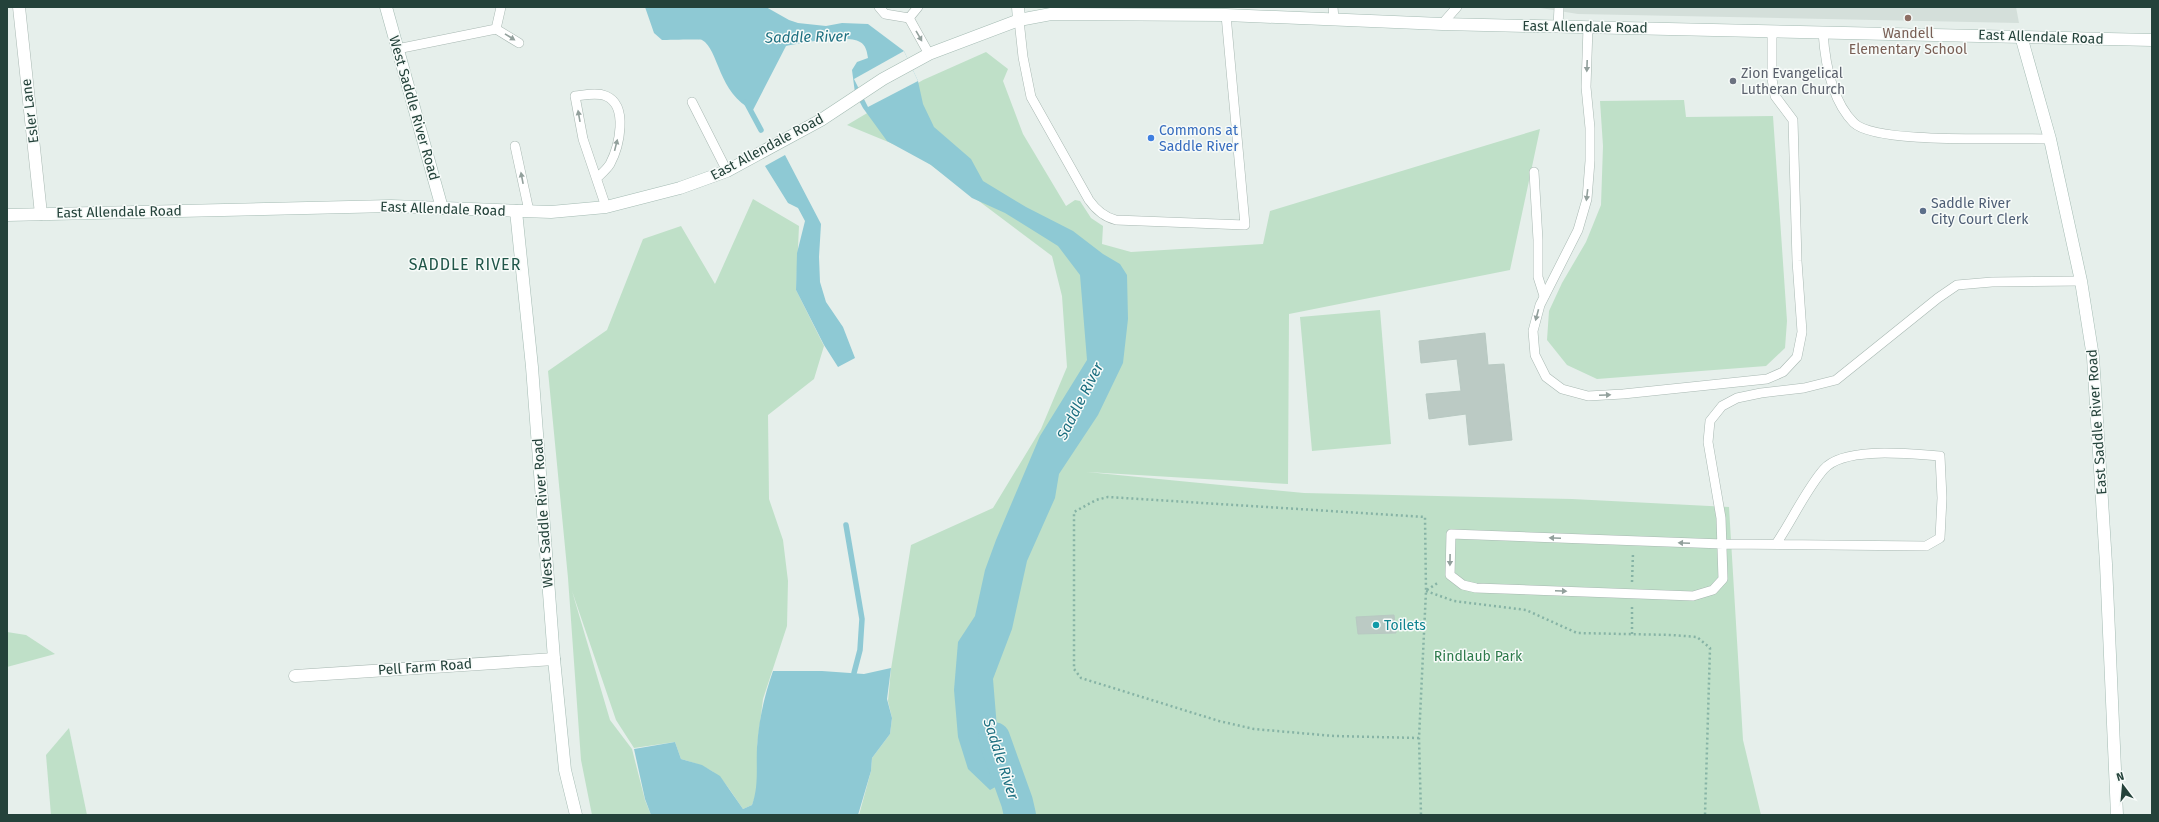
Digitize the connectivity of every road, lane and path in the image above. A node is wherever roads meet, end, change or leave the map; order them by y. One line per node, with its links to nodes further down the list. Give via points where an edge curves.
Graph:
1 (19, 7): 34 (main road, Esler Lane)
2 (386, 7): 22 (main road, West Saddle River Road)
3 (501, 7): 16 (lane)
4 (879, 7): 11 (lane, via 885,14)
5 (918, 7): 11 (lane)
6 (1018, 7): 12 (main road)
7 (1457, 7): 13 (lane)
8 (1559, 7): 14 (lane)
9 (1334, 13): 10 (main road, East Allendale Road); 13 (main road, East Allendale Road)
10 (1226, 15): 12 (main road, East Allendale Road, via 1064,13); 12 (lane, via 1245,225 1116,220 1102,215 1088,200 1031,97)
11 (909, 18): 23 (lane, one-way to 23)
12 (1020, 20): 23 (main road, East Allendale Road)
13 (1442, 24): 14 (main road, East Allendale Road)
14 (1558, 26): 15 (main road, East Allendale Road)
15 (1588, 27): 17 (main road, East Allendale Road); 37 (lane, one-way to 37, via 1586,87 1590,161 1586,199 1578,230)
16 (496, 29): 21 (lane, one-way to 21); 22 (lane)
17 (1772, 31): 18 (main road, East Allendale Road); 37 (lane, one-way to 17, via 1533,331 1535,355 1546,377 1562,389 1588,396 1767,379 1783,372 1797,357 1802,332 1793,120 1775,96 1772,79)
18 (1824, 32): 19 (main road, East Allendale Road); 25 (lane, via 1825,58 1838,101 1855,124 1882,134 1913,137)
19 (2022, 36): 20 (main road, East Allendale Road); 25 (main road, East Saddle River Road)
20 (2152, 40)
21 (519, 43)
22 (397, 49): 31 (main road, West Saddle River Road)
23 (929, 54): 27 (main road, East Allendale Road, via 814,124)
24 (692, 102): 27 (lane)
25 (2050, 139): 36 (main road, East Saddle River Road)
26 (515, 146): 33 (lane, one-way to 26)
27 (727, 171): 30 (main road, East Allendale Road, via 680,188)
28 (1534, 172): 37 (lane, via 1538,277)
29 (597, 178): 29 (lane, via 614,156 620,127 619,114 616,105 605,95 575,96 583,139); 30 (lane)
30 (606, 207): 33 (main road, East Allendale Road, via 571,211)
31 (442, 208): 32 (main road, East Allendale Road); 34 (main road, East Allendale Road, via 392,206)
32 (516, 211): 33 (main road, East Allendale Road); 41 (main road, West Saddle River Road, via 532,367)
33 (529, 211)
34 (41, 214): 35 (main road, East Allendale Road)
35 (7, 215)
36 (2080, 281): 38 (lane, via 1957,285 1836,380 1804,388 1737,398 1722,406 1710,421 1708,442); 47 (main road, East Saddle River Road, via 2093,357 2098,417)
37 (1544, 296)
38 (1723, 544): 38 (lane, one-way to 38, via 1451,534 1450,575 1463,585 1476,588 1693,596 1713,590 1723,579); 39 (lane)
39 (1776, 544): 39 (lane, via 1824,468 1838,459 1857,455 1940,456 1940,538 1926,546)
40 (1426, 591): 43 (path); 43 (path, via 1425,517 1108,497 1096,500 1074,512 1074,669 1081,678 1254,730 1334,736); 46 (path, via 1454,601 1526,610 1577,633 1697,637 1710,648)
41 (554, 659): 42 (main road, Pell Farm Road); 44 (main road, West Saddle River Road, via 565,770)
42 (295, 676)
43 (1419, 738): 45 (path)
44 (576, 815)
45 (1421, 815)
46 (1706, 815)
47 (2117, 815)

